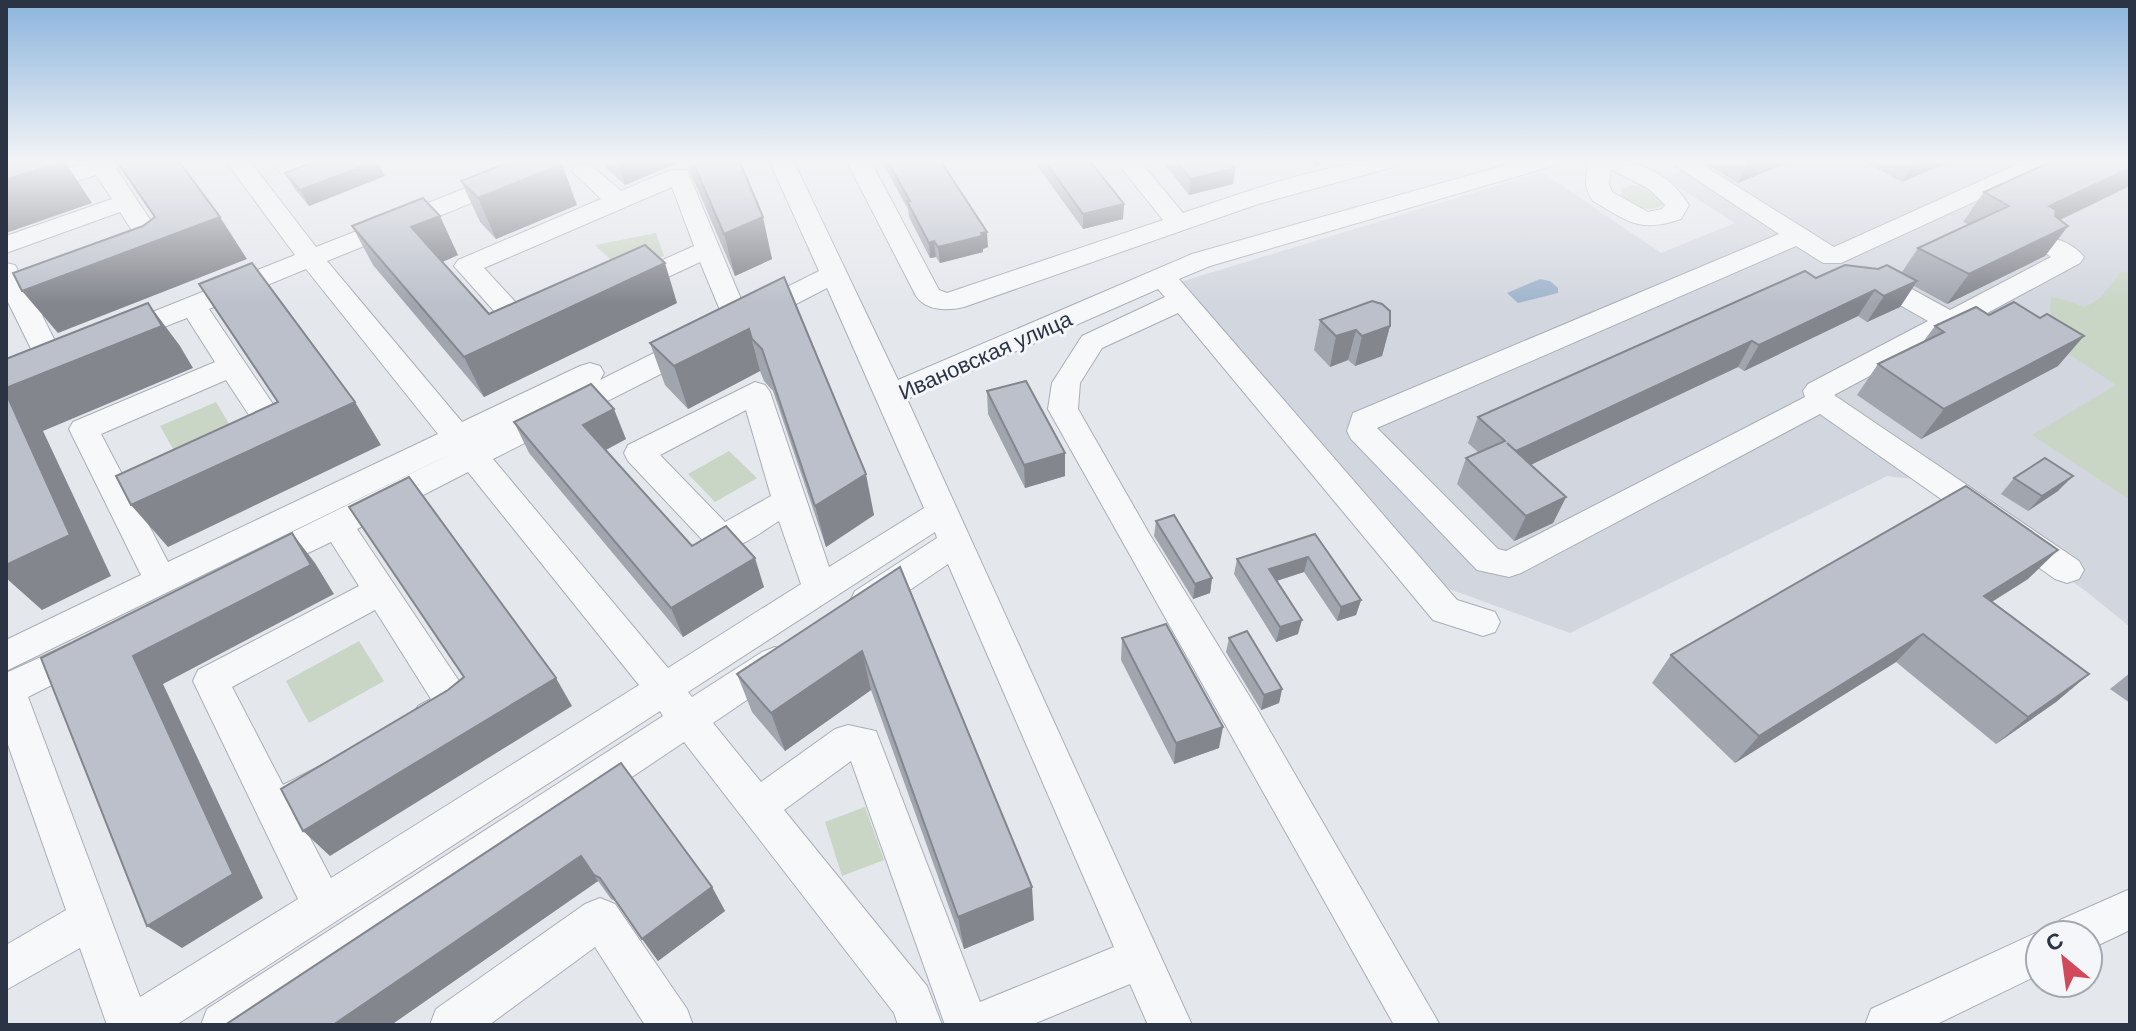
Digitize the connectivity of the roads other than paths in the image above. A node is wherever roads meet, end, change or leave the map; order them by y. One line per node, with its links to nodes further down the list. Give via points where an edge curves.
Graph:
1 (109, 208): 20 (street)
2 (130, 208): 25 (street, via 163,259)
3 (273, 208): 24 (street)
4 (450, 208): 24 (street)
5 (481, 208): 24 (street)
6 (601, 208): 33 (street, via 467,266 528,332)
7 (692, 208): 21 (street)
8 (803, 208): 23 (street)
9 (883, 208): 17 (street, via 929,296 944,302)
10 (1166, 208): 17 (street)
11 (1222, 208): 17 (street)
12 (1381, 208): 28 (street, Ивановская улица, via 1228,252)
13 (1623, 208): 14 (street, via 1654,220)
14 (1675, 208)
15 (1754, 208): 18 (street)
16 (1940, 208): 22 (street)
17 (1178, 223)
18 (1797, 236): 22 (street); 37 (street, via 1364,420 1362,431 1489,561 1509,564)
19 (2047, 244): 34 (street, via 2071,257)
20 (6, 245)
21 (708, 249): 29 (street); 30 (street)
22 (1832, 257): 34 (street)
23 (830, 265): 30 (street); 36 (street); 38 (street)
24 (318, 267): 31 (street); 38 (street)
25 (136, 269)
26 (6, 271): 32 (street)
27 (95, 285): 32 (street)
28 (1172, 288): 36 (street, Ивановская улица); 49 (street, via 1445,610); 76 (street, via 1092,342 1066,383 1063,409)
29 (611, 293)
30 (730, 304): 38 (street)
31 (193, 306): 32 (street, via 40,367); 35 (street)
32 (26, 311)
33 (556, 319)
34 (1952, 323): 37 (street, via 1818,391)
35 (232, 366): 39 (street, via 282,442); 42 (street, via 84,429)
36 (890, 395): 44 (street, Ивановская улица)
37 (1821, 401): 45 (street)
38 (464, 447): 43 (street); 46 (street); 53 (street)
39 (254, 455)
40 (155, 500): 42 (street)
41 (788, 501): 41 (street, via 755,392 639,453 722,539); 48 (street)
42 (127, 513): 46 (street)
43 (337, 524): 47 (street); 50 (street)
44 (949, 527): 48 (street); 64 (street, Ивановская улица)
45 (2067, 570)
46 (161, 581): 52 (street)
47 (380, 591): 56 (street, via 454,704); 59 (street, via 211,681)
48 (822, 616): 53 (street); 55 (street)
49 (1483, 622)
50 (139, 624)
51 (111, 639): 54 (street)
52 (6, 656)
53 (663, 688): 55 (street); 60 (street)
54 (6, 690): 62 (street)
55 (688, 719): 58 (street); 69 (street)
56 (403, 734)
57 (352, 764): 59 (street)
58 (757, 807): 72 (street, via 912,1001); 73 (street, via 848,741 863,743)
59 (275, 810): 60 (street)
60 (323, 906): 68 (street)
61 (2130, 909): 63 (street)
62 (90, 919): 66 (street); 67 (street)
63 (2104, 921)
64 (1140, 958): 74 (street); 75 (street, Ивановская улица)
65 (2024, 960): 77 (street)
66 (6, 969)
67 (129, 1025)
68 (136, 1025)
69 (223, 1025)
70 (452, 1025): 71 (street, via 600,918)
71 (671, 1025)
72 (920, 1025)
73 (967, 1025)
74 (978, 1025)
75 (1170, 1025)
76 (1418, 1025)
77 (1887, 1025)

